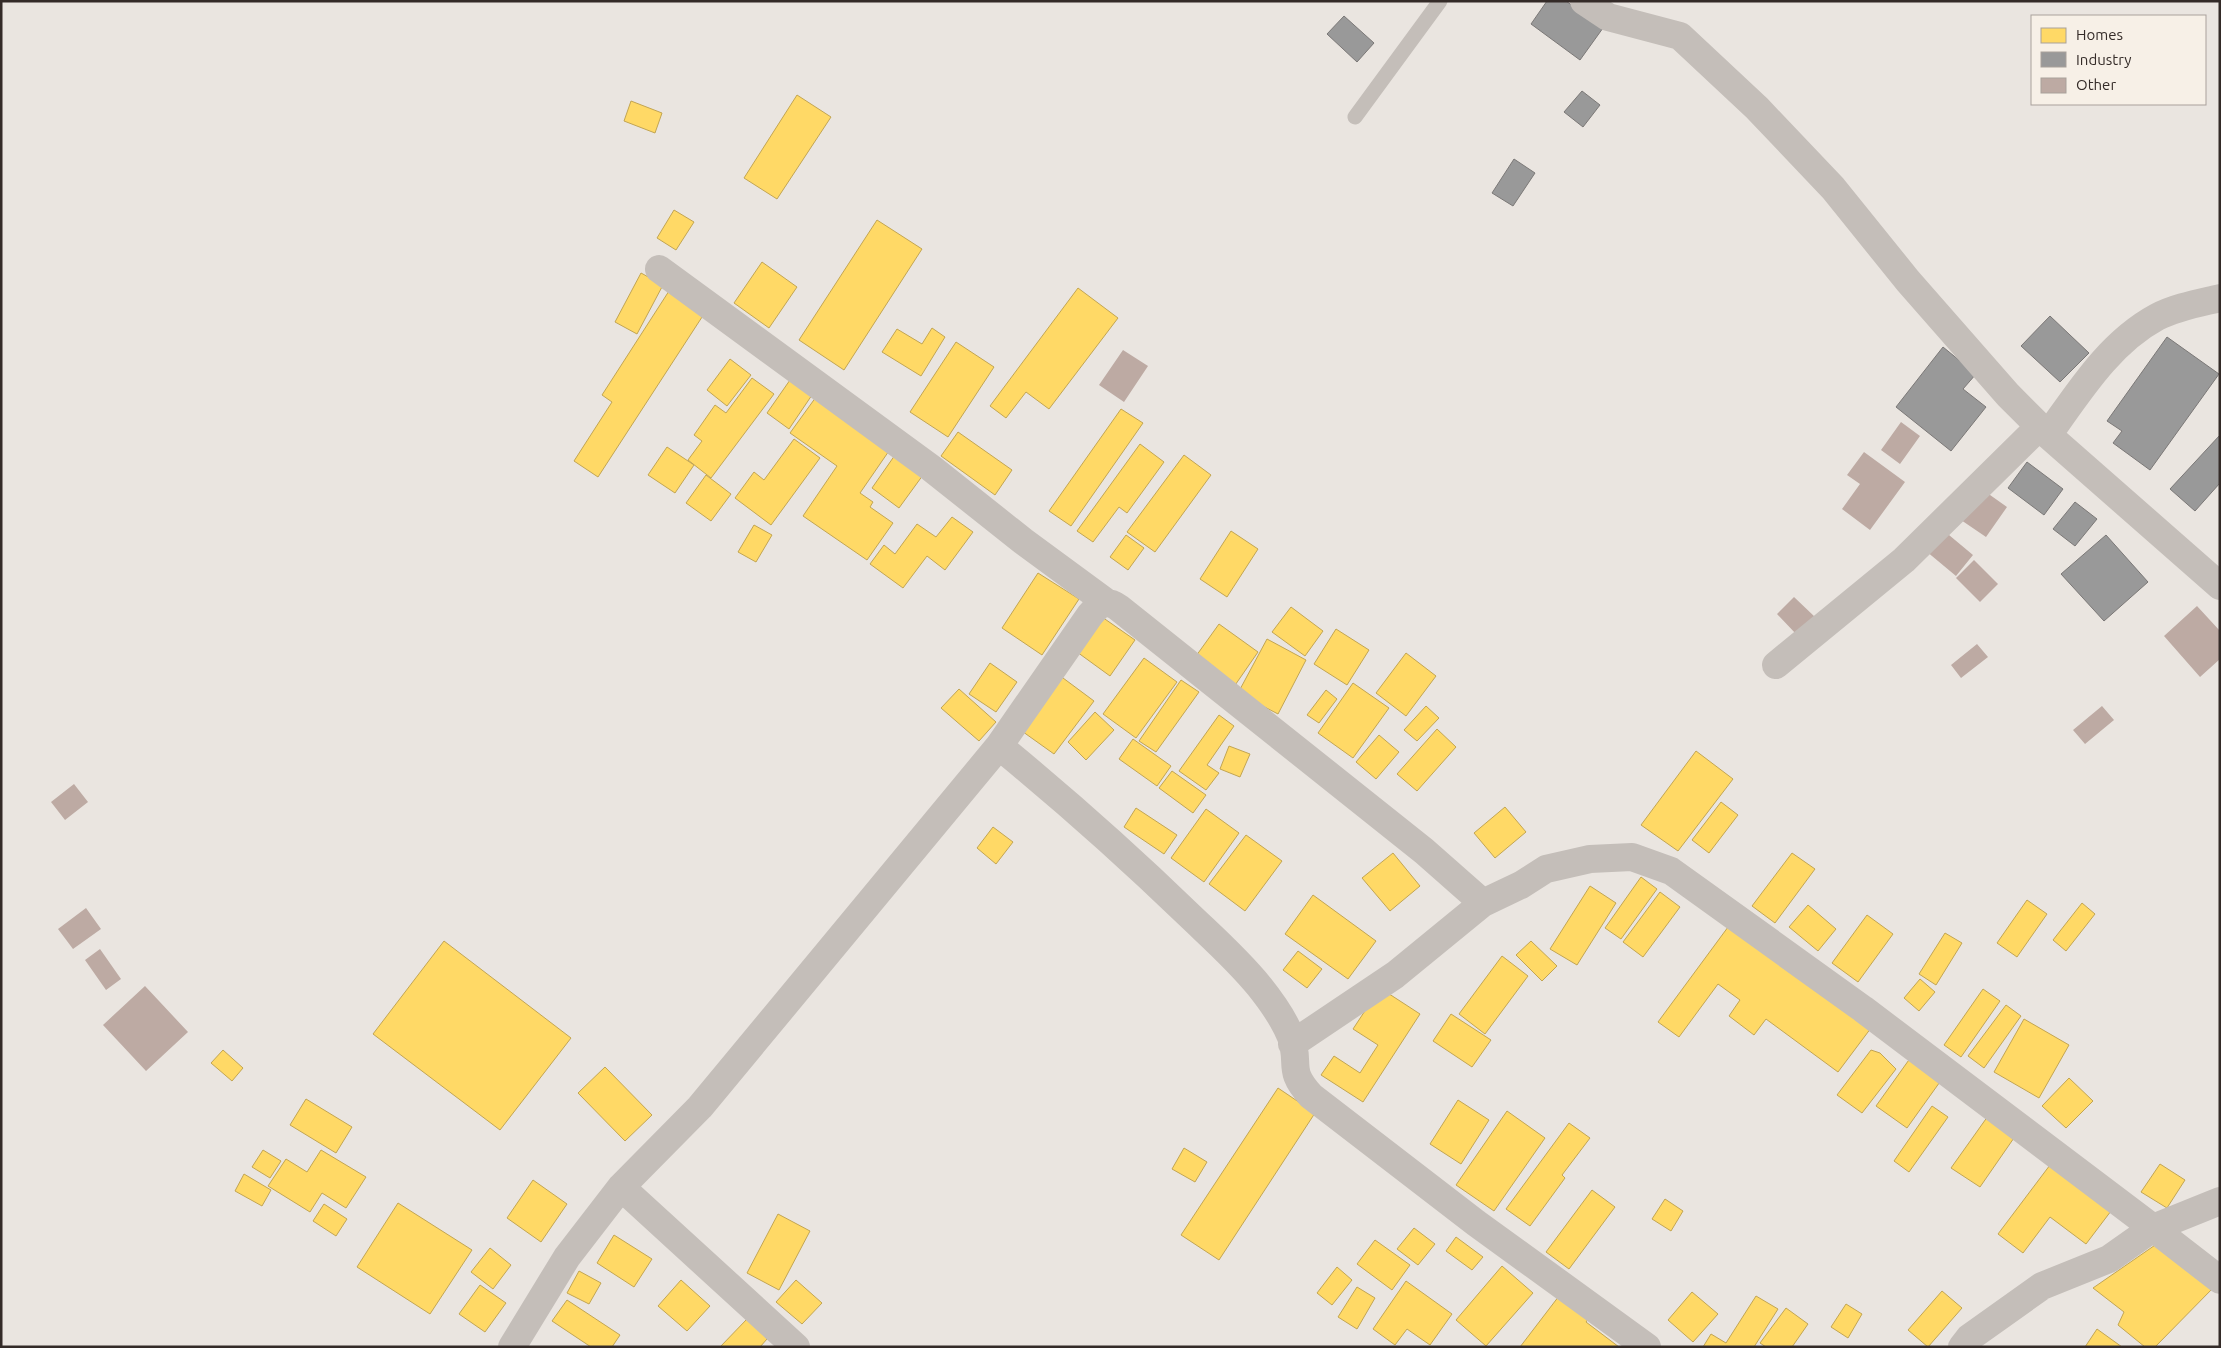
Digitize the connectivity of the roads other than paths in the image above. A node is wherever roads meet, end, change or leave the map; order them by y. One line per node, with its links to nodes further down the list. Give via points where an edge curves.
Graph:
1 (1440, 1): 3 (lane)
2 (1584, 1): 6 (street, via 1608,17 1680,36 1750,102 1833,188 1908,281)
3 (1354, 118)
4 (659, 270): 8 (street, via 931,468)
5 (2220, 298): 6 (street, via 2172,311 2135,331 2090,375)
6 (2044, 431): 7 (street); 9 (street, via 1904,560)
7 (2220, 586)
8 (1106, 602): 10 (street, via 1090,615); 11 (street, via 1119,608 1424,851)
9 (1776, 665)
10 (999, 746): 12 (street, via 1079,812 1243,968 1273,1005); 13 (street, via 700,1107)
11 (1483, 903): 12 (street, via 1395,975); 15 (street, via 1546,869 1590,859 1632,857 1665,868 1863,1009)
12 (1292, 1044): 19 (street, via 1294,1071 1312,1096 1476,1223)
13 (620, 1187): 17 (street, via 566,1257); 18 (street)
14 (2220, 1201): 15 (street)
15 (2153, 1228): 16 (street); 20 (street, via 2109,1259 2042,1286 1969,1338)
16 (2220, 1280)
17 (512, 1347)
18 (796, 1347)
19 (1647, 1347)
20 (1962, 1347)

